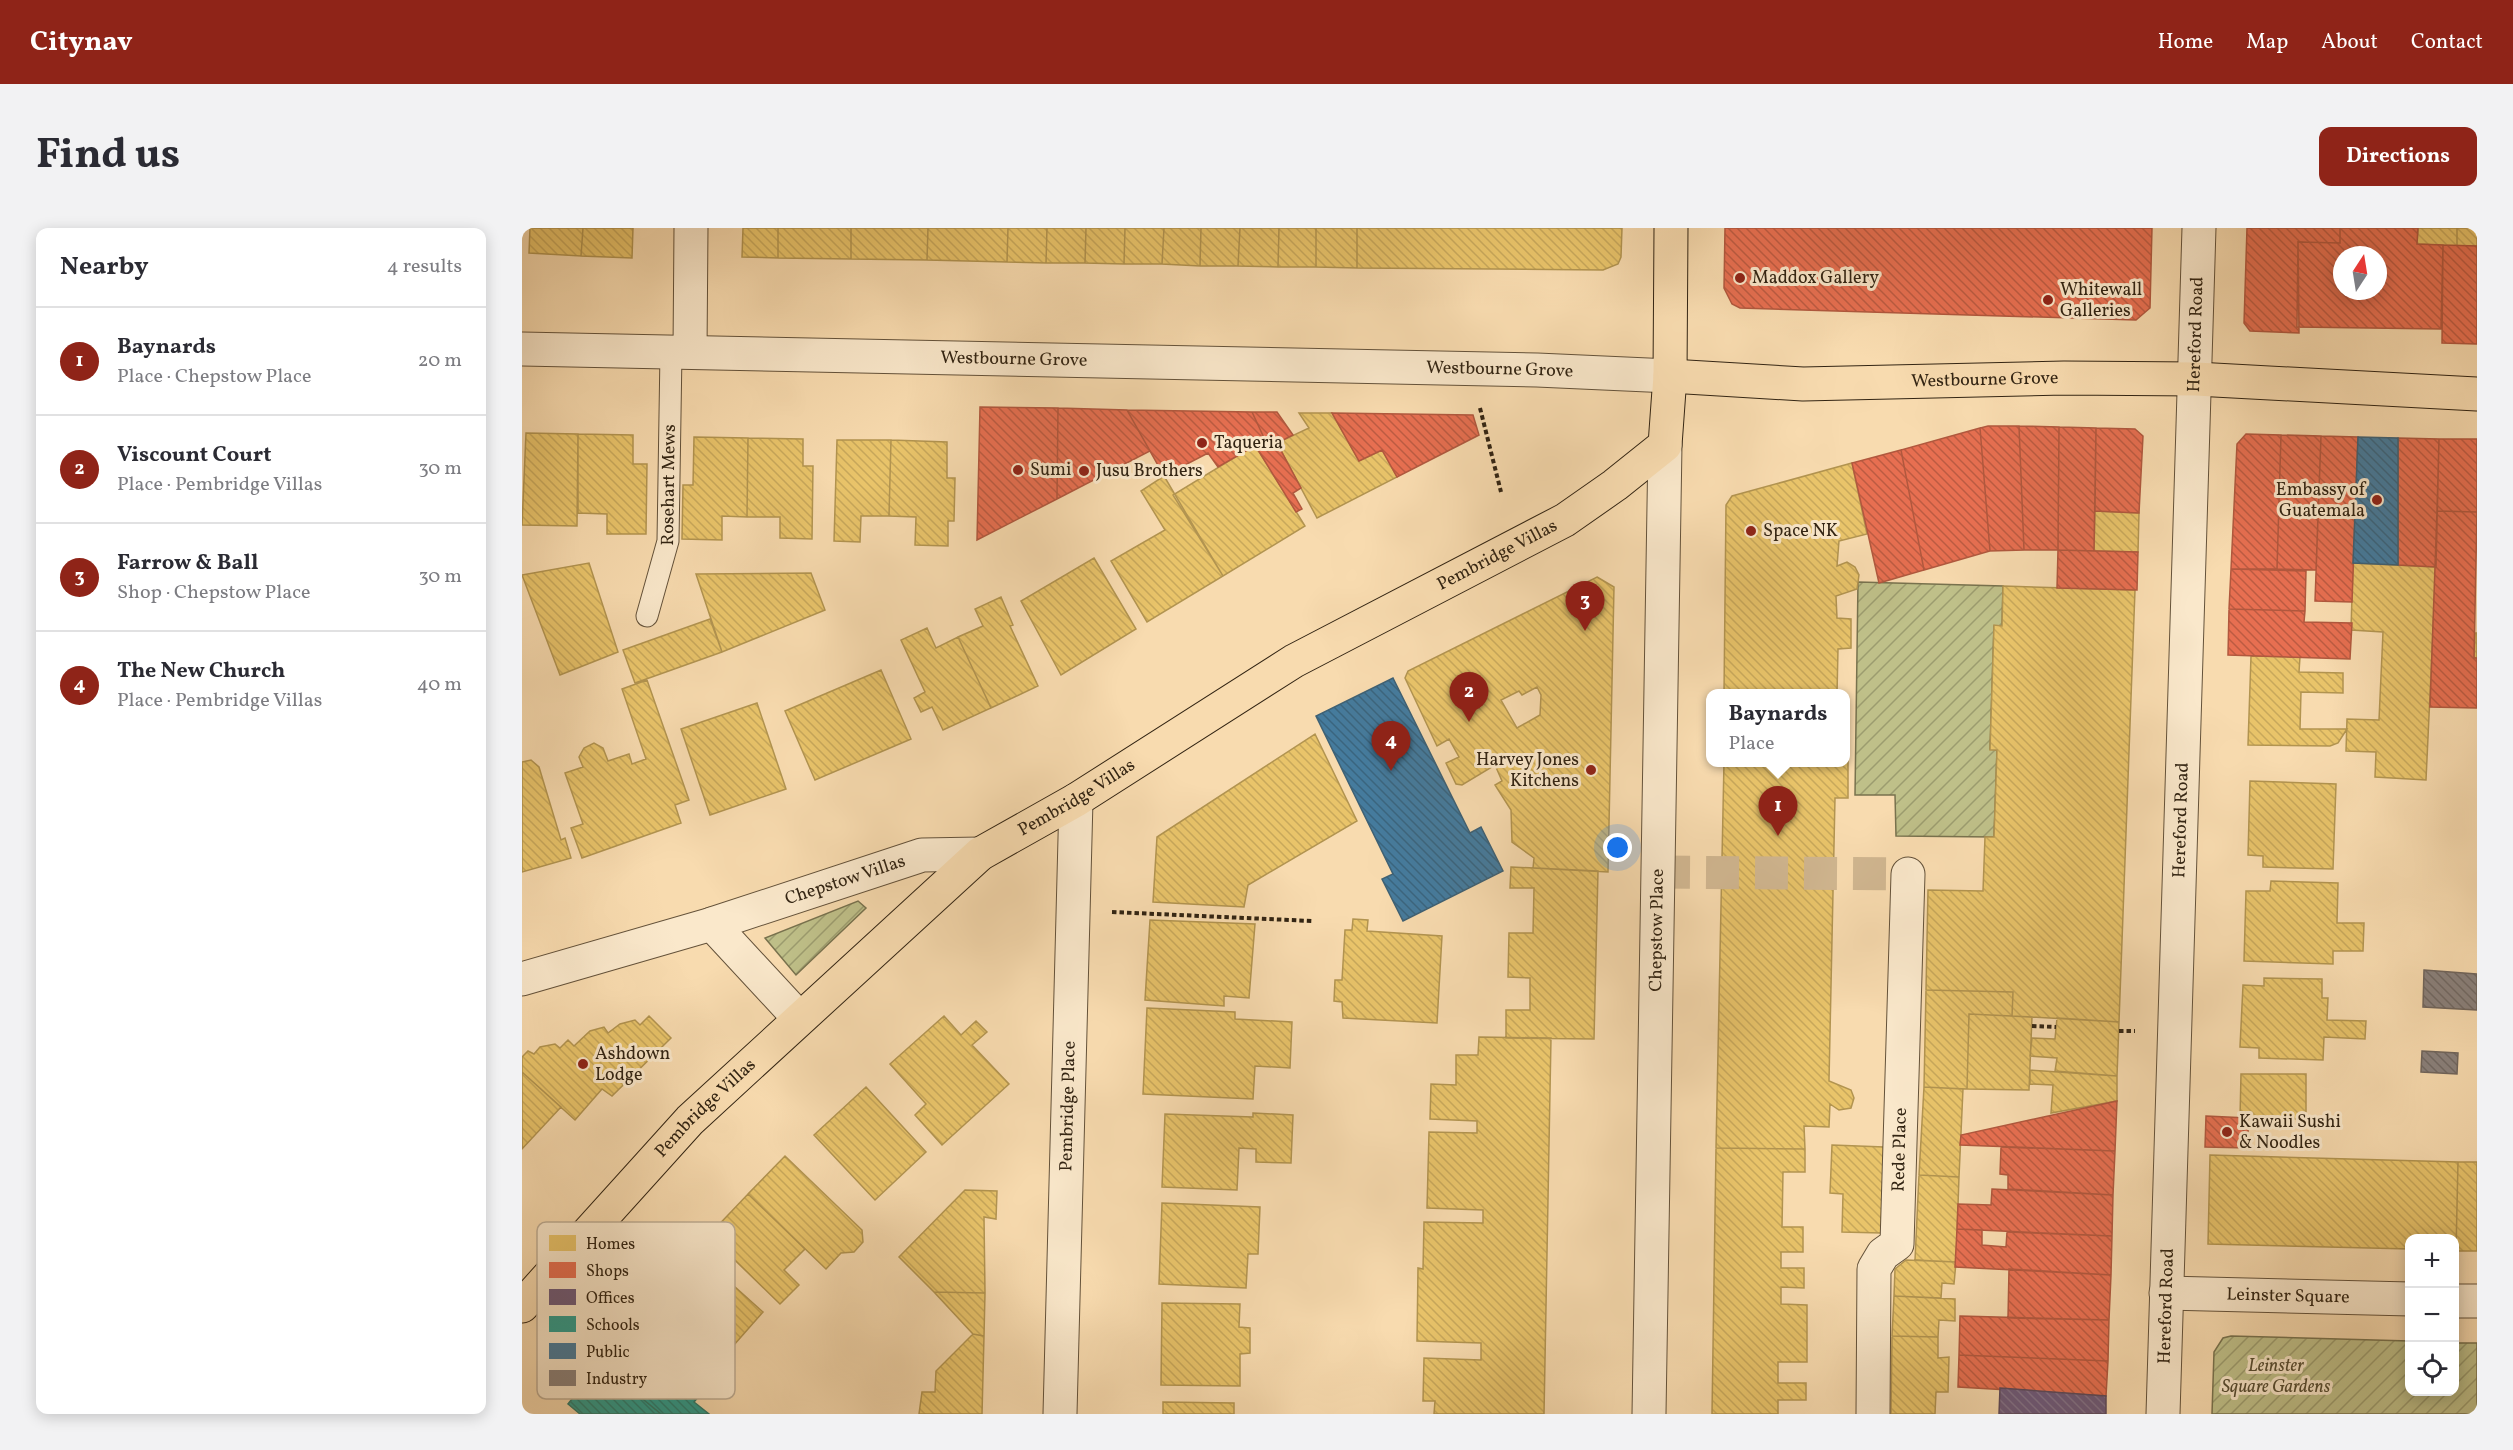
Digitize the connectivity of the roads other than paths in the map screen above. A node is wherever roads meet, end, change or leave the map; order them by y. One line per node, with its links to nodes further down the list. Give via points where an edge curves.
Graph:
1 (691, 228): 5 (street)
2 (1671, 228): 6 (main road)
3 (2199, 228): 7 (street, Hereford Road)
4 (522, 349): 5 (street, Westbourne Grove)
5 (681, 351): 6 (street, Westbourne Grove); 10 (lane, Rosehart Mews, via 668,541)
6 (1670, 376): 7 (main road, Westbourne Grove, via 1803,384 2088,377); 9 (main road)
7 (2196, 380): 8 (main road, Westbourne Grove); 19 (street, Hereford Road)
8 (2477, 394)
9 (1665, 445): 11 (main road, Pembridge Villas, via 1565,520 1293,661); 25 (street, Chepstow Place)
10 (647, 616)
11 (1076, 800): 12 (main road, Pembridge Villas); 24 (street, Pembridge Place)
12 (980, 854): 14 (street, Chepstow Villas, via 922,855); 16 (main road, Pembridge Villas)
13 (1908, 874): 26 (street, Rede Place, via 1897,1244 1883,1254 1874,1269)
14 (712, 924): 15 (street, Chepstow Villas); 16 (street)
15 (522, 980)
16 (799, 1018): 17 (main road, Pembridge Villas, via 690,1120)
17 (598, 1222)
18 (537, 1289): 23 (main road, Pembridge Villas)
19 (2166, 1293): 20 (street, Leinster Square); 27 (street, Hereford Road)
20 (2405, 1299)
21 (2459, 1300): 22 (street)
22 (2477, 1301)
23 (522, 1306)
24 (1060, 1414)
25 (1649, 1414)
26 (1873, 1414)
27 (2163, 1414)

